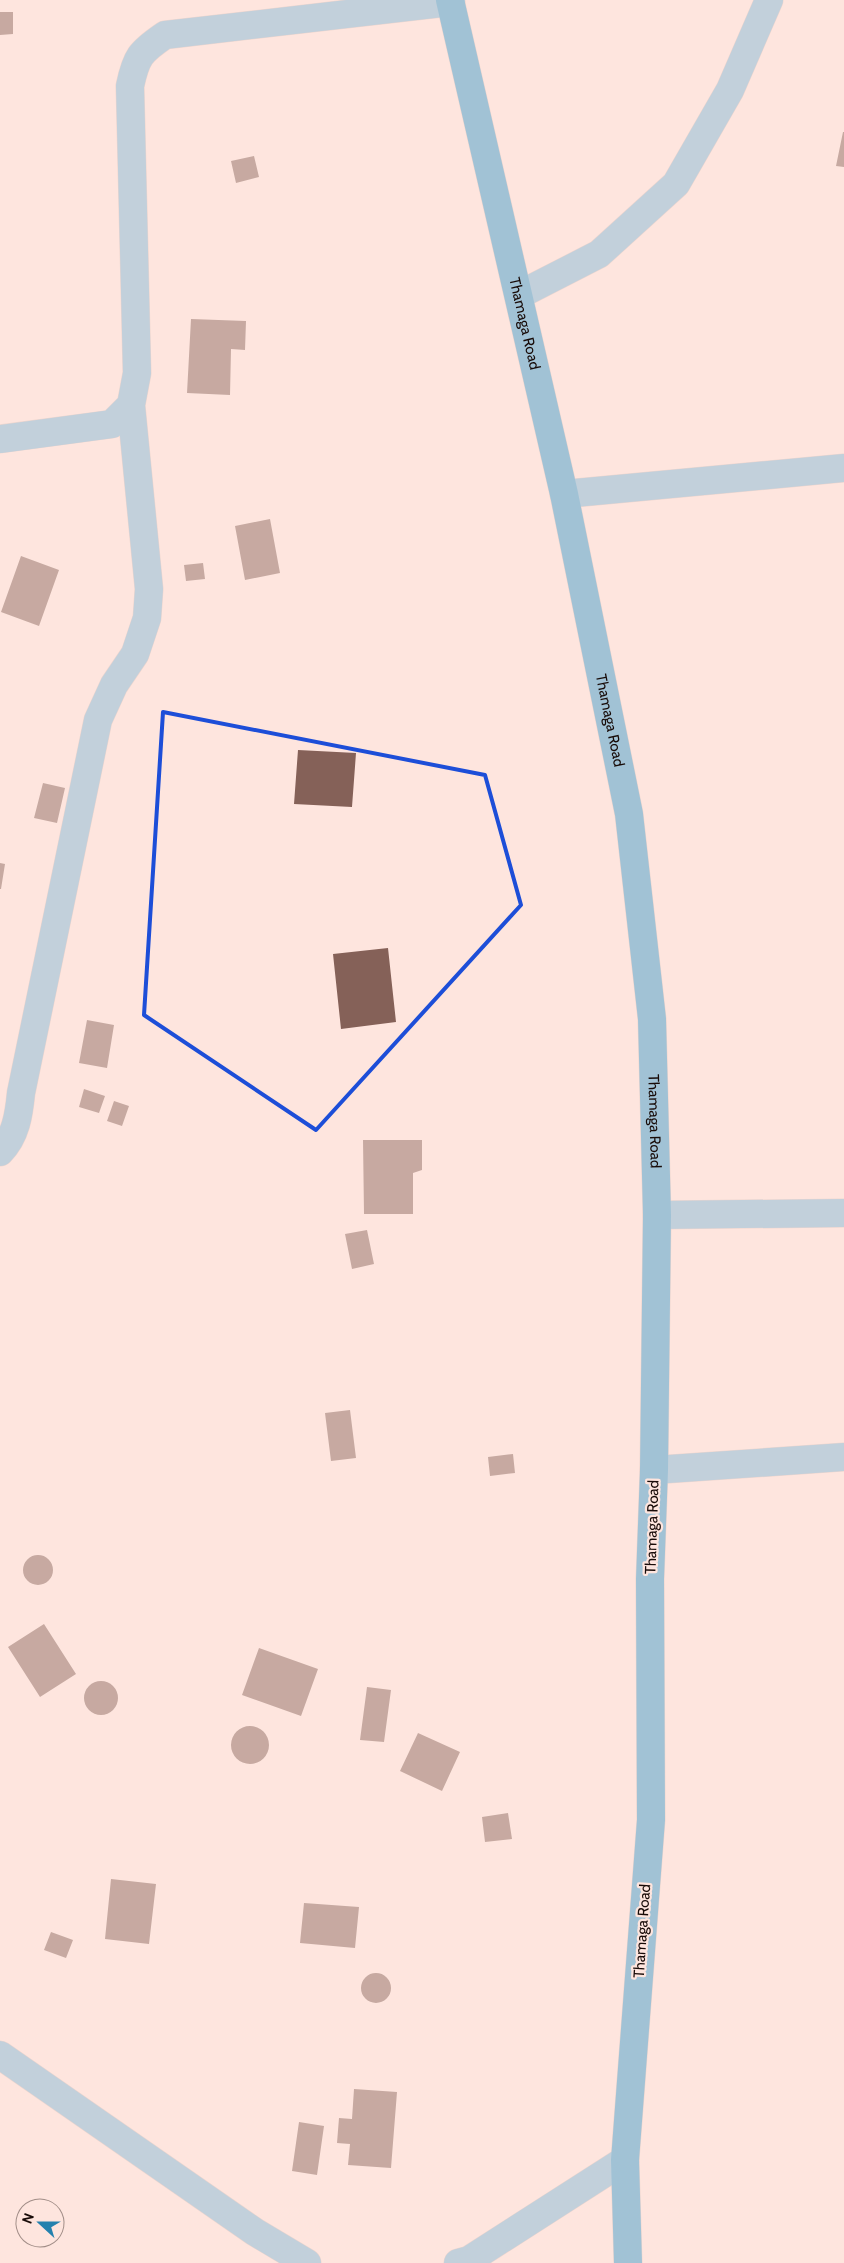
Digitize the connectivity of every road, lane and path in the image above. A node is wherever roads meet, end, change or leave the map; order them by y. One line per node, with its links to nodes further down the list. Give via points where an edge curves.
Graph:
1 (769, 0): 3 (street, via 730,90 676,184 599,254)
2 (450, 1): 3 (main road, Thamaga Road); 4 (street, via 165,35 148,47 135,63 130,86 136,372)
3 (519, 295): 7 (main road, Thamaga Road)
4 (131, 405): 5 (street, via 112,424); 8 (street, via 149,589 148,618 135,654 114,685 98,720 19,1115 10,1140)
5 (0, 439)
6 (844, 468): 7 (street)
7 (564, 494): 10 (main road, Thamaga Road, via 629,814 652,1019)
8 (0, 1152)
9 (844, 1213): 10 (street)
10 (657, 1215): 12 (main road, Thamaga Road)
11 (844, 1457): 12 (street)
12 (654, 1470): 14 (main road, Thamaga Road, via 650,1579 651,1820)
13 (0, 2055): 15 (street)
14 (625, 2160): 16 (street, via 469,2260); 17 (main road, Thamaga Road)
15 (298, 2261)
16 (458, 2263)
17 (628, 2263)

